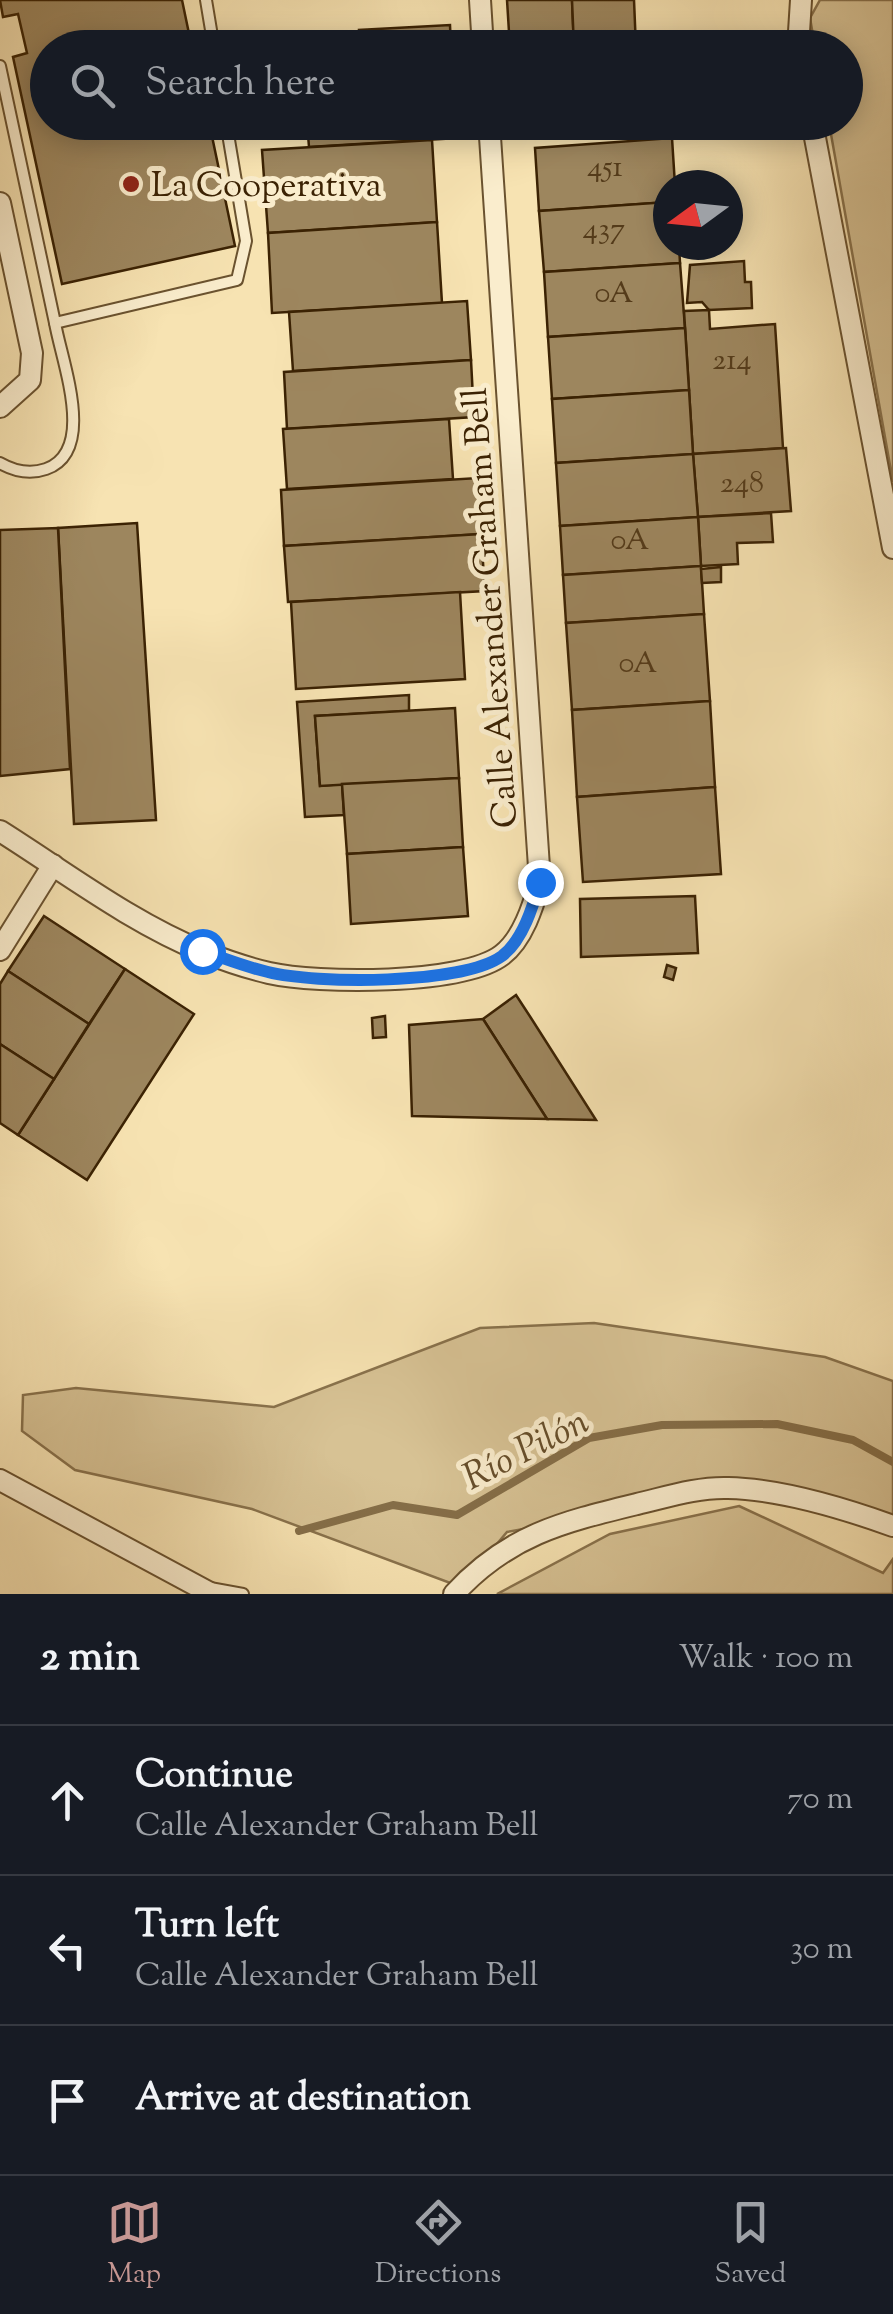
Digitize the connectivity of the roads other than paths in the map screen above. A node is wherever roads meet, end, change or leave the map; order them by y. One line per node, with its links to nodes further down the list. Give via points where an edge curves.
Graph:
1 (206, 0): 4 (lane)
2 (480, 0): 5 (street)
3 (801, 0): 6 (street)
4 (211, 30)
5 (482, 30)
6 (799, 30)
7 (0, 66): 12 (lane)
8 (229, 140): 12 (lane, via 246,241 238,280)
9 (489, 140): 17 (street, Calle Alexander Graham Bell, via 540,882 530,916 503,955 466,970 382,981 271,974 202,951)
10 (815, 140): 15 (street)
11 (0, 203): 13 (street, via 32,353 30,380)
12 (55, 324): 14 (lane, via 72,446 63,460 28,474)
13 (0, 407)
14 (0, 463)
15 (893, 548)
16 (0, 831): 17 (street, Calle Alexander Graham Bell)
17 (53, 865): 18 (street)
18 (0, 950)
19 (0, 1480): 21 (street)
20 (893, 1526): 23 (street, via 744,1489 693,1491 550,1525 490,1561)
21 (204, 1590): 22 (lane)
22 (243, 1594)
23 (454, 1594)

